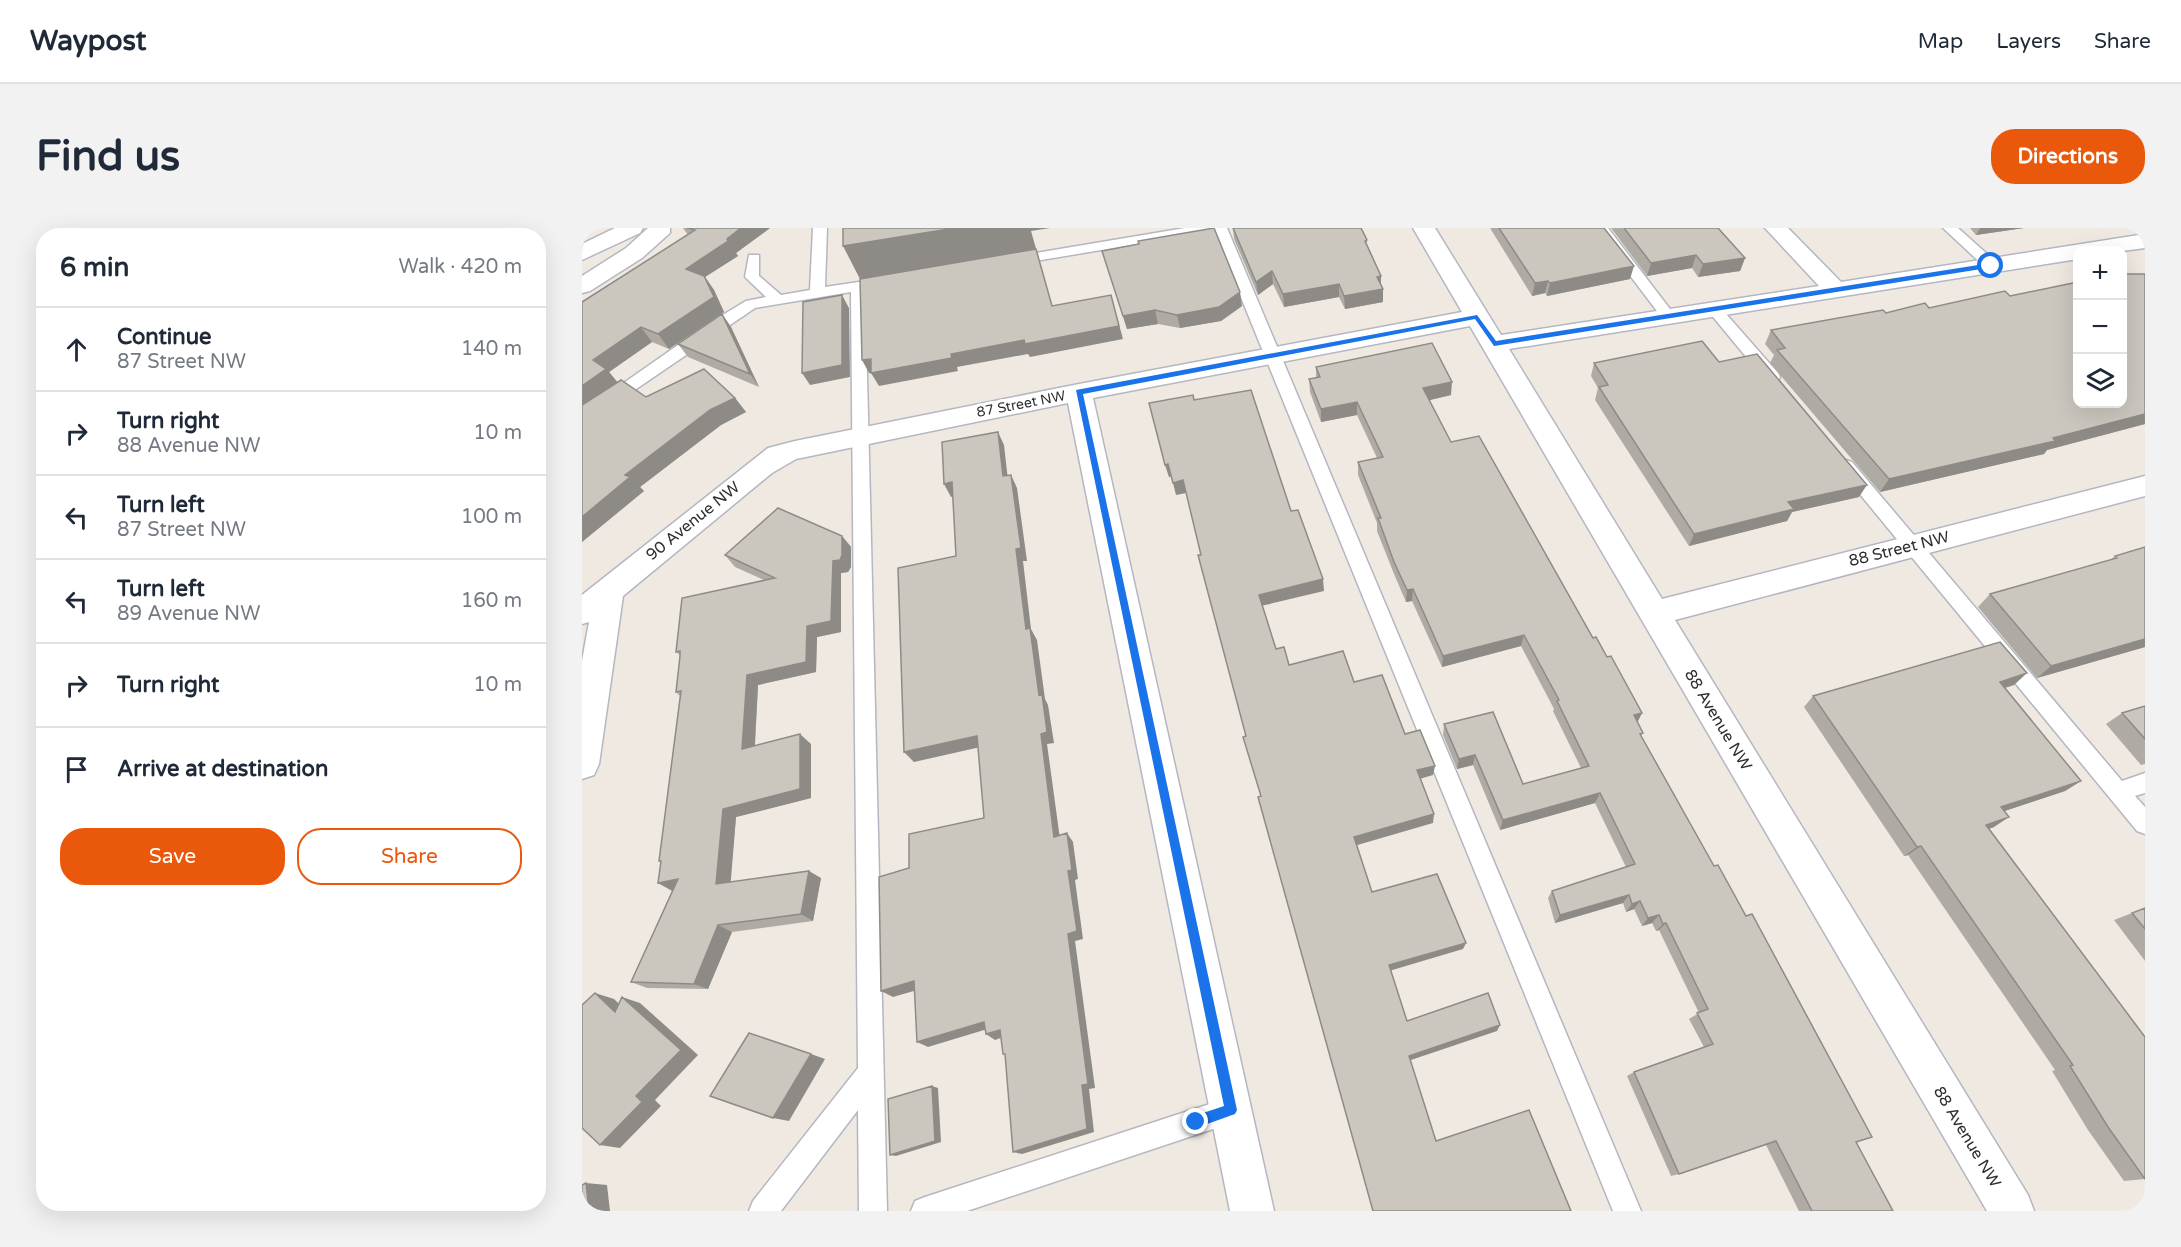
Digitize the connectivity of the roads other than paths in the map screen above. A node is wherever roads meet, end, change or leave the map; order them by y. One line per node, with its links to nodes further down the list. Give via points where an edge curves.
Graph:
1 (607, 228): 17 (street)
2 (632, 228): 17 (street)
3 (659, 228): 23 (street, via 634,253)
4 (820, 228): 26 (lane)
5 (1104, 228): 15 (lane)
6 (1209, 228): 13 (lane)
7 (1220, 228): 31 (lane)
8 (1424, 228): 30 (street, 88 Avenue NW)
9 (1601, 228): 29 (lane)
10 (1776, 228): 25 (street)
11 (1950, 228): 21 (lane)
12 (2127, 228): 14 (street)
13 (1170, 231): 15 (lane)
14 (2145, 241): 16 (street)
15 (1109, 245): 20 (lane)
16 (2112, 246)
17 (582, 251)
18 (2073, 253): 21 (street, 87 Street NW)
19 (754, 258): 27 (lane, via 752,277)
20 (995, 264)
21 (1991, 266): 25 (street, 87 Street NW)
22 (892, 281): 24 (lane)
23 (582, 286)
24 (858, 286): 26 (lane); 35 (lane)
25 (1836, 290): 28 (street, 87 Street NW)
26 (817, 293): 27 (lane)
27 (778, 300): 34 (lane, via 751,304 716,325)
28 (1714, 309): 29 (street, 87 Street NW); 33 (lane)
29 (1668, 316): 30 (street, 87 Street NW)
30 (1486, 330): 31 (street, 87 Street NW); 42 (street, 88 Avenue NW)
31 (1270, 356): 32 (street, 87 Street NW); 53 (lane)
32 (1079, 392): 35 (street, 87 Street NW); 48 (street)
33 (1784, 392)
34 (582, 420)
35 (861, 436): 37 (street, 87 Street NW); 47 (lane)
36 (1837, 455): 39 (lane)
37 (778, 456): 40 (street, 90 Avenue NW)
38 (2145, 486): 39 (street, 88 Street NW)
39 (1913, 546): 42 (street, 88 Street NW); 45 (lane)
40 (609, 589): 41 (street, 90 Avenue NW); 43 (street)
41 (582, 612)
42 (1654, 613): 54 (street, 88 Avenue NW)
43 (582, 764)
44 (2145, 783): 45 (lane)
45 (2118, 792): 46 (lane)
46 (2145, 824)
47 (871, 1072): 49 (lane); 50 (lane)
48 (1231, 1110): 51 (lane); 52 (street)
49 (763, 1211)
50 (873, 1211)
51 (925, 1211)
52 (1252, 1211)
53 (1627, 1211)
54 (2012, 1211)

